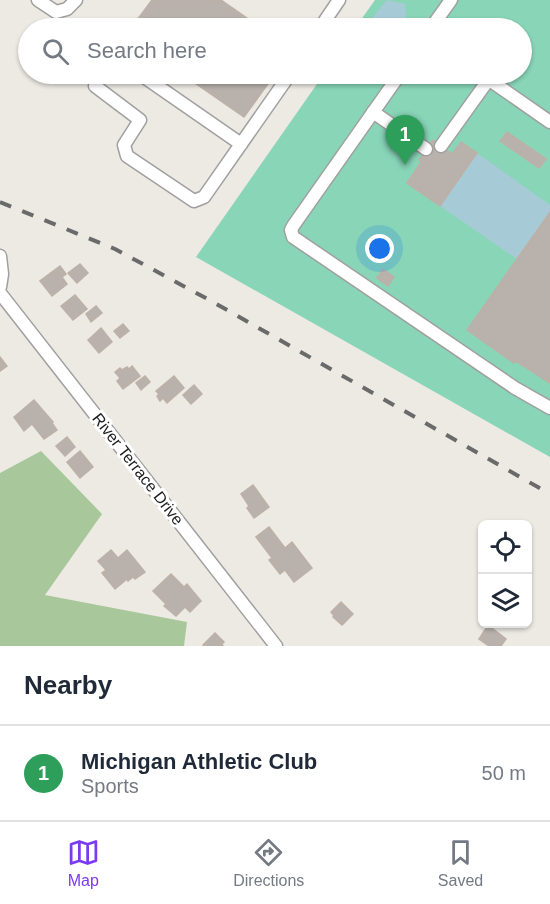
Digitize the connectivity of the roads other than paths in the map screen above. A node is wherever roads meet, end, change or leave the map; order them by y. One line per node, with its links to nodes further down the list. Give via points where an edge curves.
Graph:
1 (38, 0): 2 (street, via 56,12 67,9)
2 (76, 0)
3 (339, 0): 5 (street)
4 (451, 0): 6 (street)
5 (327, 18)
6 (438, 18)
7 (96, 84): 15 (street, via 140,120 124,145 127,156 194,201 204,197)
8 (154, 84): 15 (street)
9 (283, 84): 15 (street)
10 (393, 84): 13 (street)
11 (480, 84): 16 (street)
12 (496, 84): 14 (street)
13 (373, 112): 17 (street); 21 (street, via 293,226 293,237)
14 (550, 122)
15 (241, 144)
16 (441, 146)
17 (426, 150)
18 (0, 256): 19 (street)
19 (0, 287)
20 (0, 293): 22 (street, River Terrace Drive)
21 (550, 408)
22 (276, 646)

